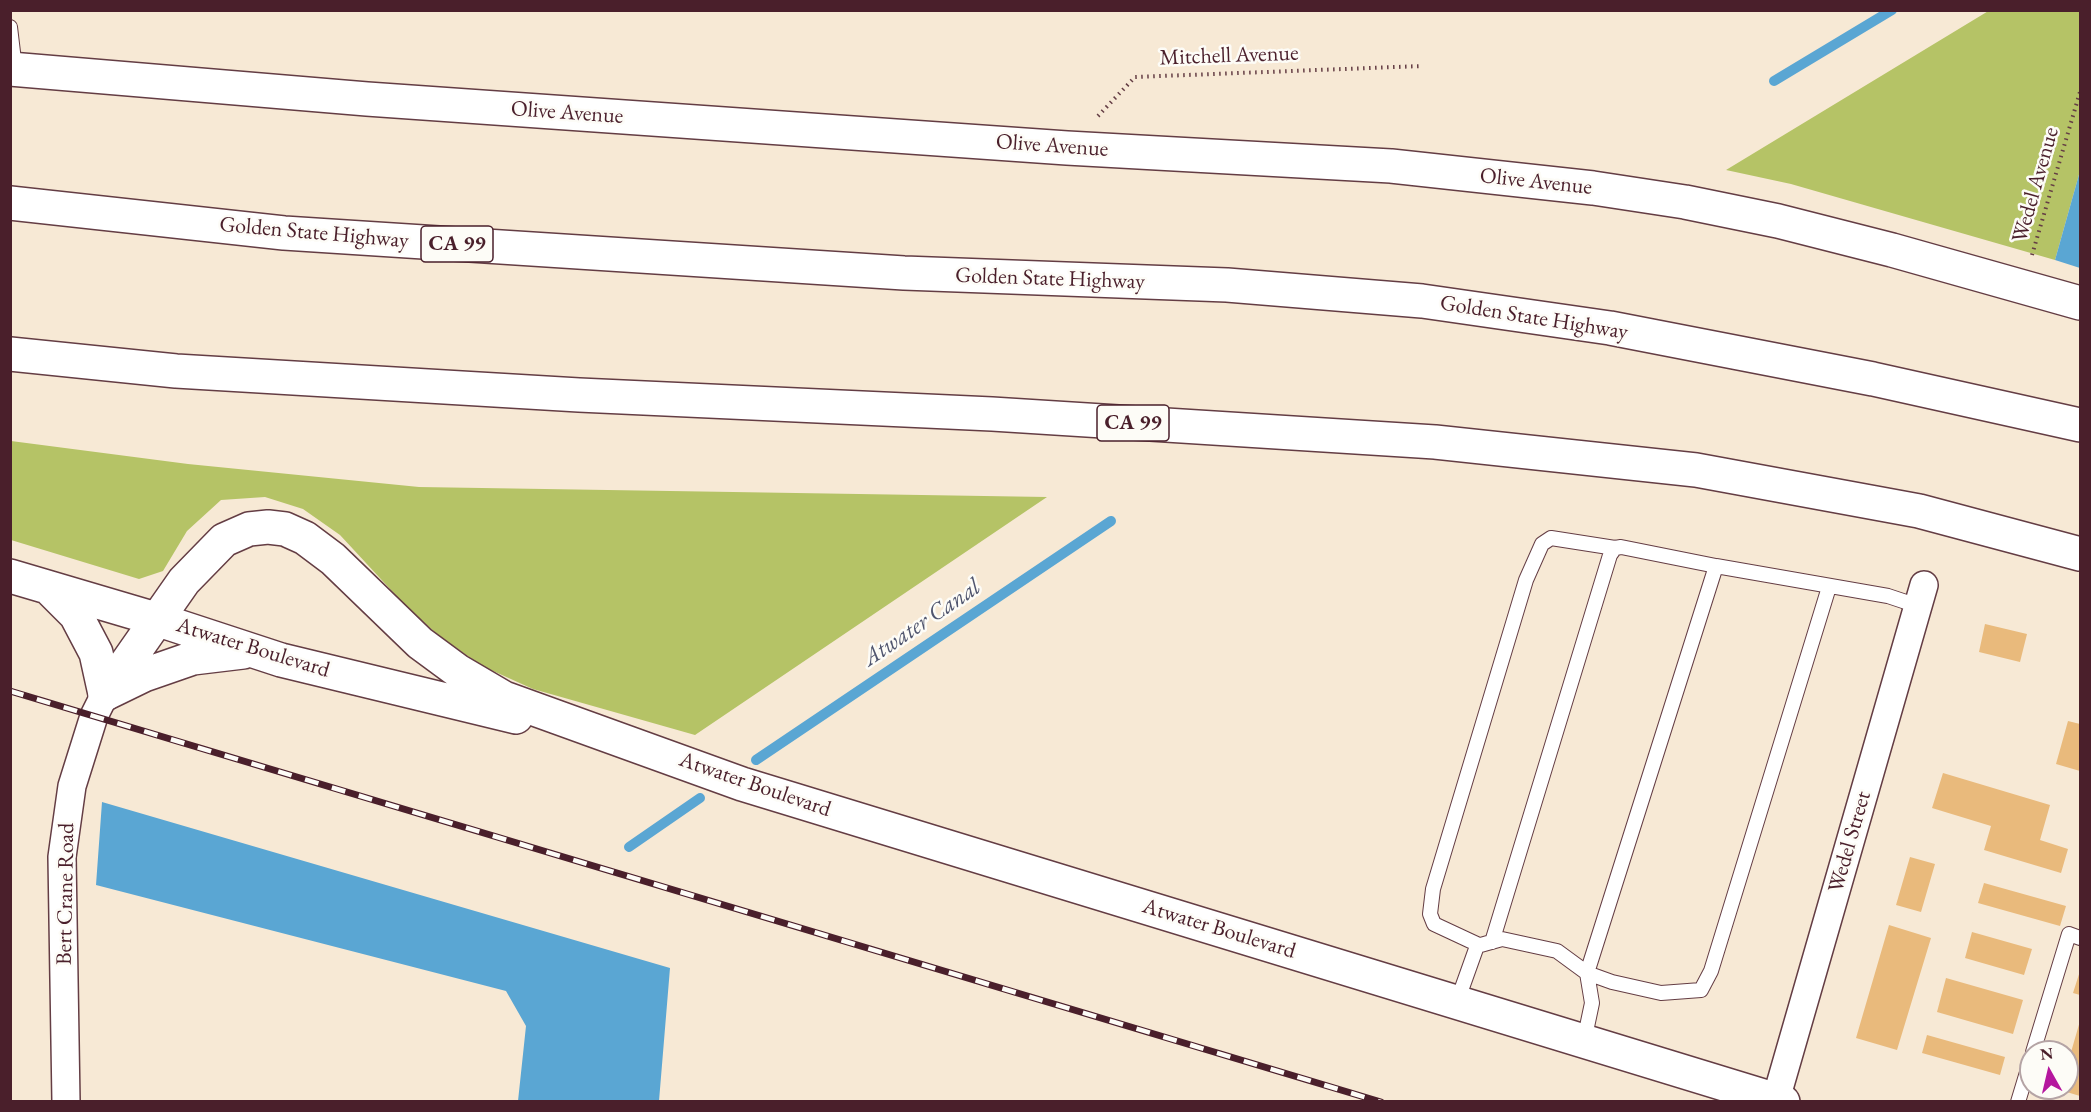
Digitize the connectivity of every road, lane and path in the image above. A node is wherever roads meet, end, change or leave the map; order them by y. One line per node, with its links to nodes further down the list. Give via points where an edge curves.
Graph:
1 (10, 27): 3 (lane)
2 (1422, 66): 5 (path, Mitchell Avenue, via 1135,76)
3 (13, 69): 5 (main road, Olive Avenue, via 379,100)
4 (2080, 92): 7 (path, Wedel Avenue)
5 (1067, 148): 7 (main road, Olive Avenue, via 1391,166 1593,188 1778,221)
6 (10, 203): 10 (main road, Golden State Highway / CA 99, via 284,233 904,273 1227,285 1422,301 1610,328 1873,379)
7 (2023, 287): 8 (main road, Olive Avenue)
8 (2080, 303)
9 (10, 354): 12 (main road, CA 99, via 199,372 1435,442 1696,470 1919,511)
10 (2080, 425)
11 (1615, 548): 13 (lane); 23 (lane); 23 (lane, via 1551,538 1542,543 1526,579 1433,890 1430,914 1434,924)
12 (2080, 554)
13 (1716, 566): 16 (lane); 24 (lane)
14 (10, 576): 15 (main road)
15 (47, 586): 18 (main road); 20 (main road, via 76,615 96,653)
16 (1829, 587): 17 (lane, via 1887,596); 24 (lane, via 1711,971 1701,990 1661,993)
17 (1921, 596): 28 (street, Wedel Street)
18 (159, 620): 19 (main road, Atwater Boulevard); 20 (main road, Bert Crane Road); 21 (main road, Atwater Boulevard, via 184,581 224,540 249,529 285,529 333,559 420,643 458,671 504,698)
19 (257, 652): 20 (main road, via 192,658); 21 (main road, Atwater Boulevard)
20 (105, 694): 29 (street, Bert Crane Road, via 72,786 62,857)
21 (656, 752): 25 (main road, Atwater Boulevard, via 742,784)
22 (2080, 938): 26 (lane, via 2069,934)
23 (1486, 943): 24 (lane, via 1502,939 1557,951); 25 (lane, via 1476,946)
24 (1587, 973): 27 (lane, via 1592,1003)
25 (1457, 1002): 27 (main road, Atwater Boulevard)
26 (2037, 1040)
27 (1584, 1041): 28 (main road, Atwater Boulevard)
28 (1780, 1100)
29 (66, 1101)

